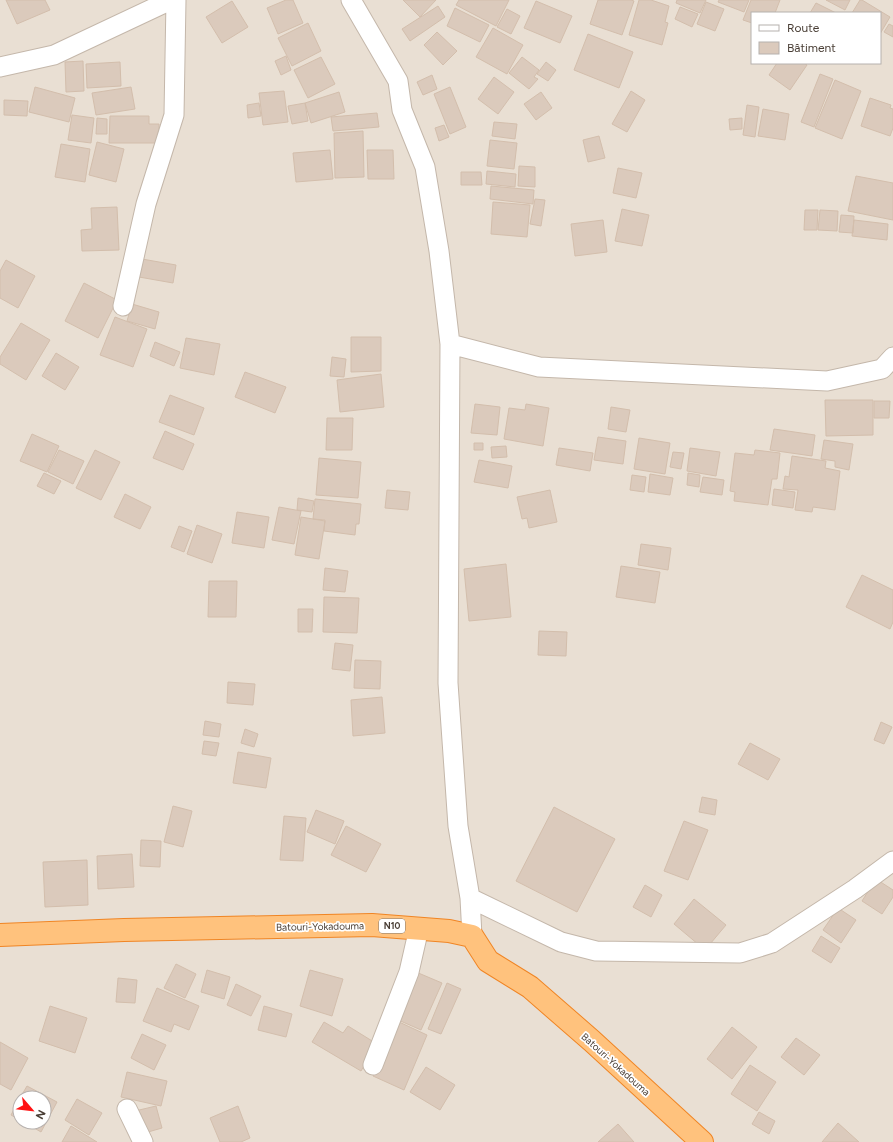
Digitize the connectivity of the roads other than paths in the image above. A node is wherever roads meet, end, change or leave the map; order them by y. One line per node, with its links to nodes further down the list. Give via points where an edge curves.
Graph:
1 (171, 0): 4 (street, via 54,55)
2 (176, 0): 5 (street, via 174,115 146,204)
3 (351, 0): 6 (street, via 398,81 402,110 425,167 439,251)
4 (0, 67)
5 (123, 306)
6 (450, 344): 7 (street, via 539,367 827,381 882,369); 9 (street, via 448,683 458,826)
7 (893, 357)
8 (893, 860): 9 (street, via 855,889 772,943 740,953 596,951 561,942)
9 (470, 898): 12 (street)
10 (419, 928): 11 (highway, Batouri-Yokadouma / N10, via 372,925); 12 (highway, Batouri-Yokadouma / N10); 13 (street, via 409,972)
11 (0, 935)
12 (472, 936): 16 (highway, Batouri-Yokadouma, via 488,961 530,988)
13 (373, 1065)
14 (127, 1109): 15 (street)
15 (143, 1142)
16 (702, 1142)

